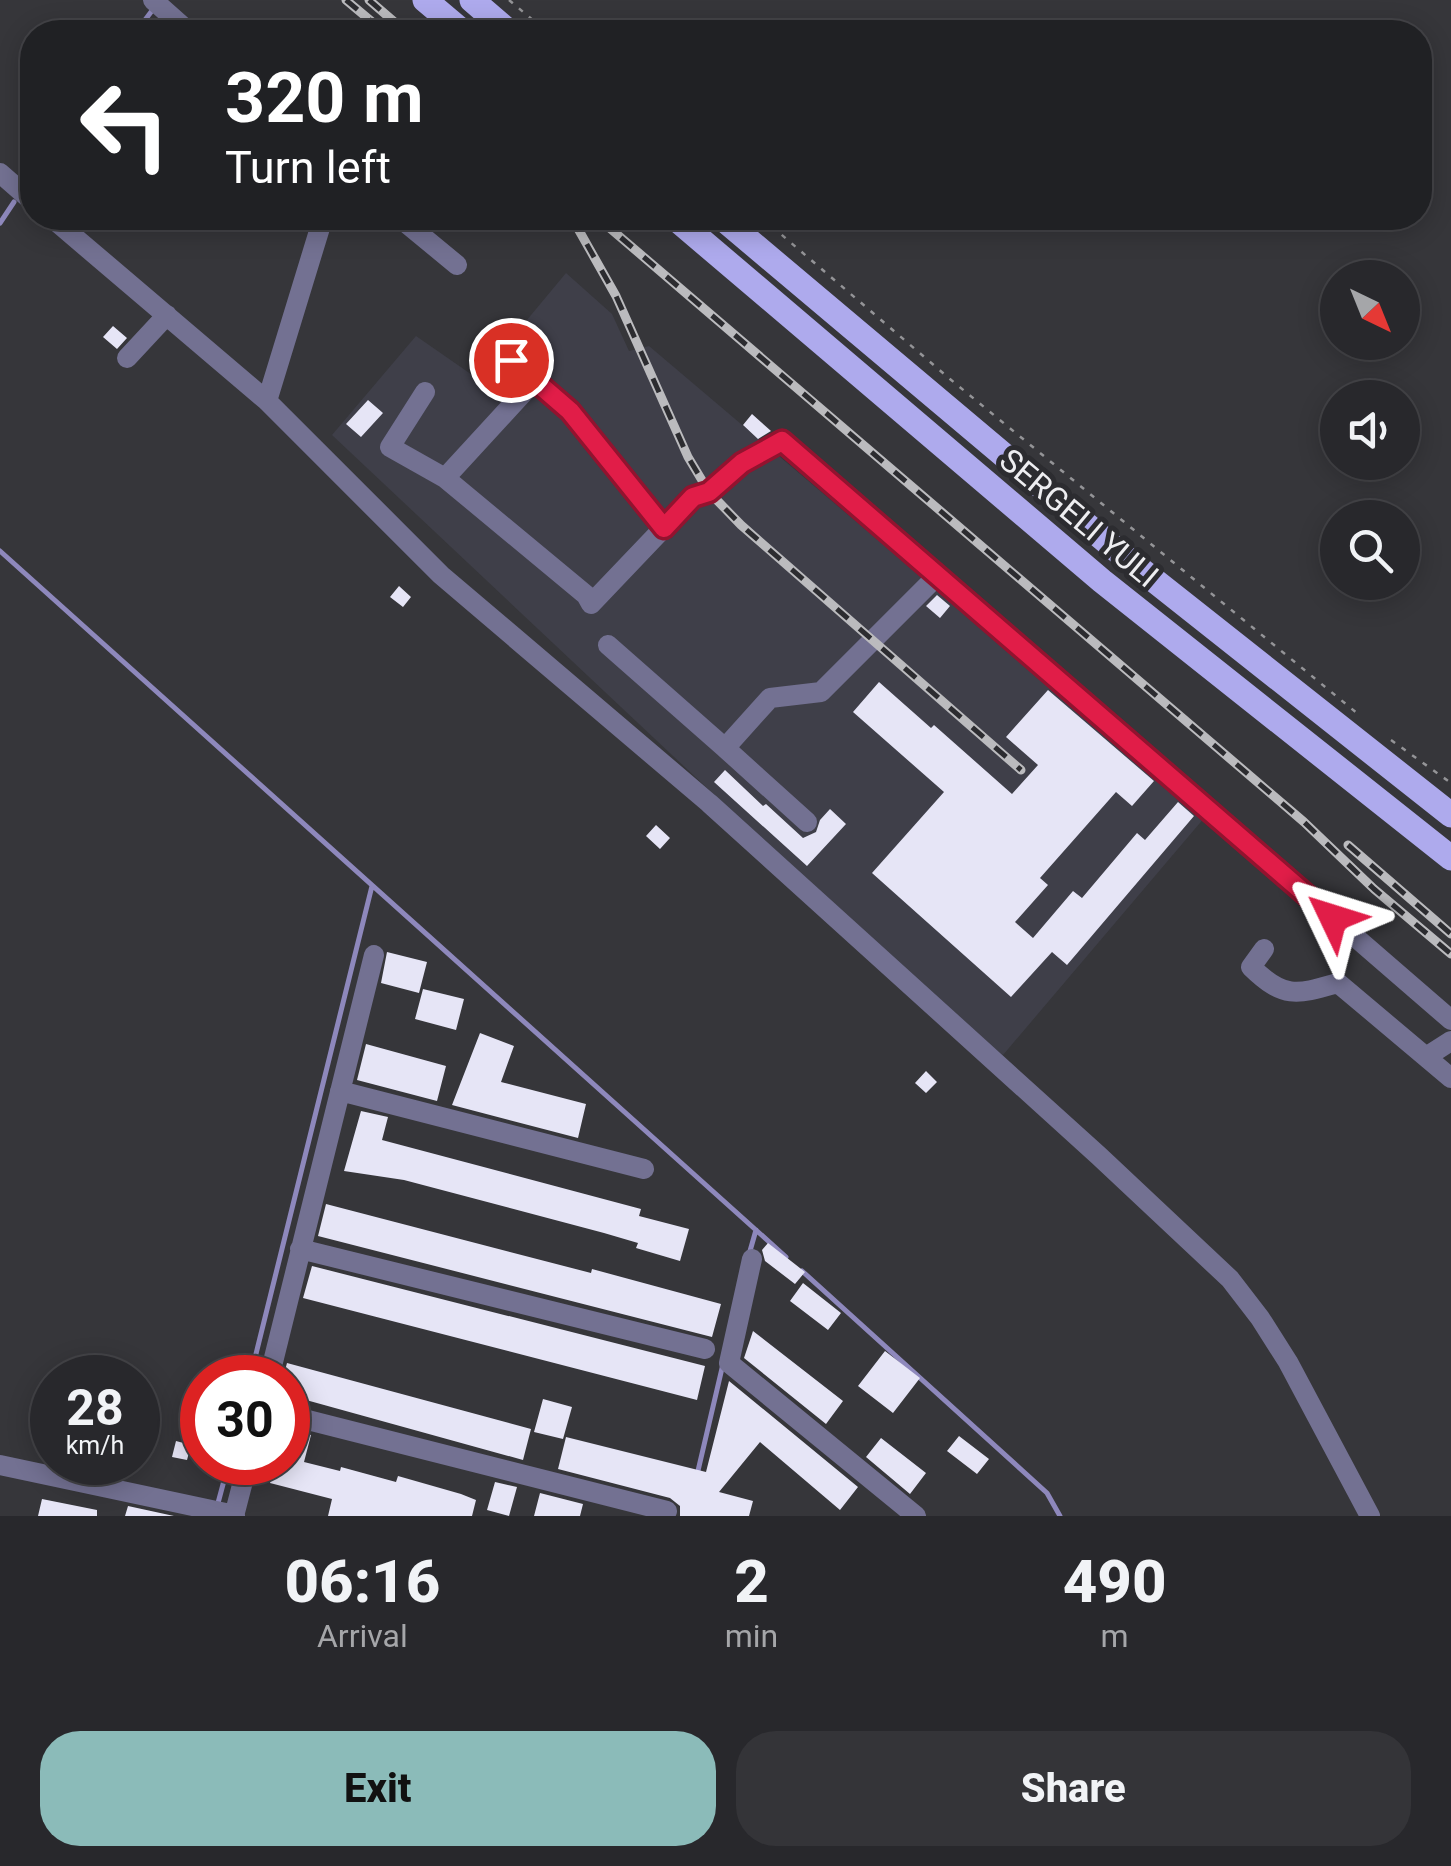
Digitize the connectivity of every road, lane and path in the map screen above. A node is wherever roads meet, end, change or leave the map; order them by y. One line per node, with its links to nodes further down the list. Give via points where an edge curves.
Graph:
1 (153, 0): 5 (street)
2 (425, 0): 6 (main road)
3 (472, 0): 7 (main road)
4 (510, 0): 8 (path)
5 (176, 20)
6 (449, 20)
7 (495, 20)
8 (533, 20)
9 (0, 173): 10 (street)
10 (20, 190)
11 (66, 230): 18 (street)
12 (319, 230): 23 (street)
13 (414, 230): 17 (street)
14 (689, 230): 34 (main road, SERGELI YULI, via 1102,581)
15 (736, 230): 32 (main road, SERGELI YULI, via 1126,558)
16 (776, 230): 28 (path)
17 (456, 265)
18 (167, 316): 19 (street); 23 (street)
19 (128, 358)
20 (511, 360): 21 (street)
21 (534, 380): 24 (street); 25 (street, via 570,411)
22 (425, 392): 24 (street, via 390,447)
23 (267, 401): 53 (street, via 441,575 709,804 1230,1279 1288,1362)
24 (445, 478): 25 (street, via 591,604)
25 (664, 528): 26 (street, via 693,497 782,441)
26 (936, 576): 30 (street, via 821,692 770,698); 37 (street)
27 (608, 645): 30 (street)
28 (1366, 721)
29 (1382, 734): 31 (path)
30 (725, 748): 33 (street)
31 (1451, 783)
32 (1451, 815)
33 (807, 822)
34 (1451, 858)
35 (1264, 949): 39 (street, via 1251,967 1270,986 1296,995 1338,983)
36 (374, 956): 41 (street)
37 (1451, 1020)
38 (1451, 1041): 39 (street)
39 (1426, 1057): 40 (street)
40 (1451, 1078)
41 (340, 1091): 42 (street); 43 (street)
42 (644, 1169)
43 (300, 1249): 45 (street); 46 (street)
44 (752, 1259): 52 (street, via 729,1363)
45 (705, 1350)
46 (275, 1355)
47 (310, 1421): 50 (street)
48 (0, 1466): 51 (street)
49 (238, 1485): 51 (street)
50 (667, 1511)
51 (225, 1513)
52 (916, 1516)
53 (1370, 1516)

